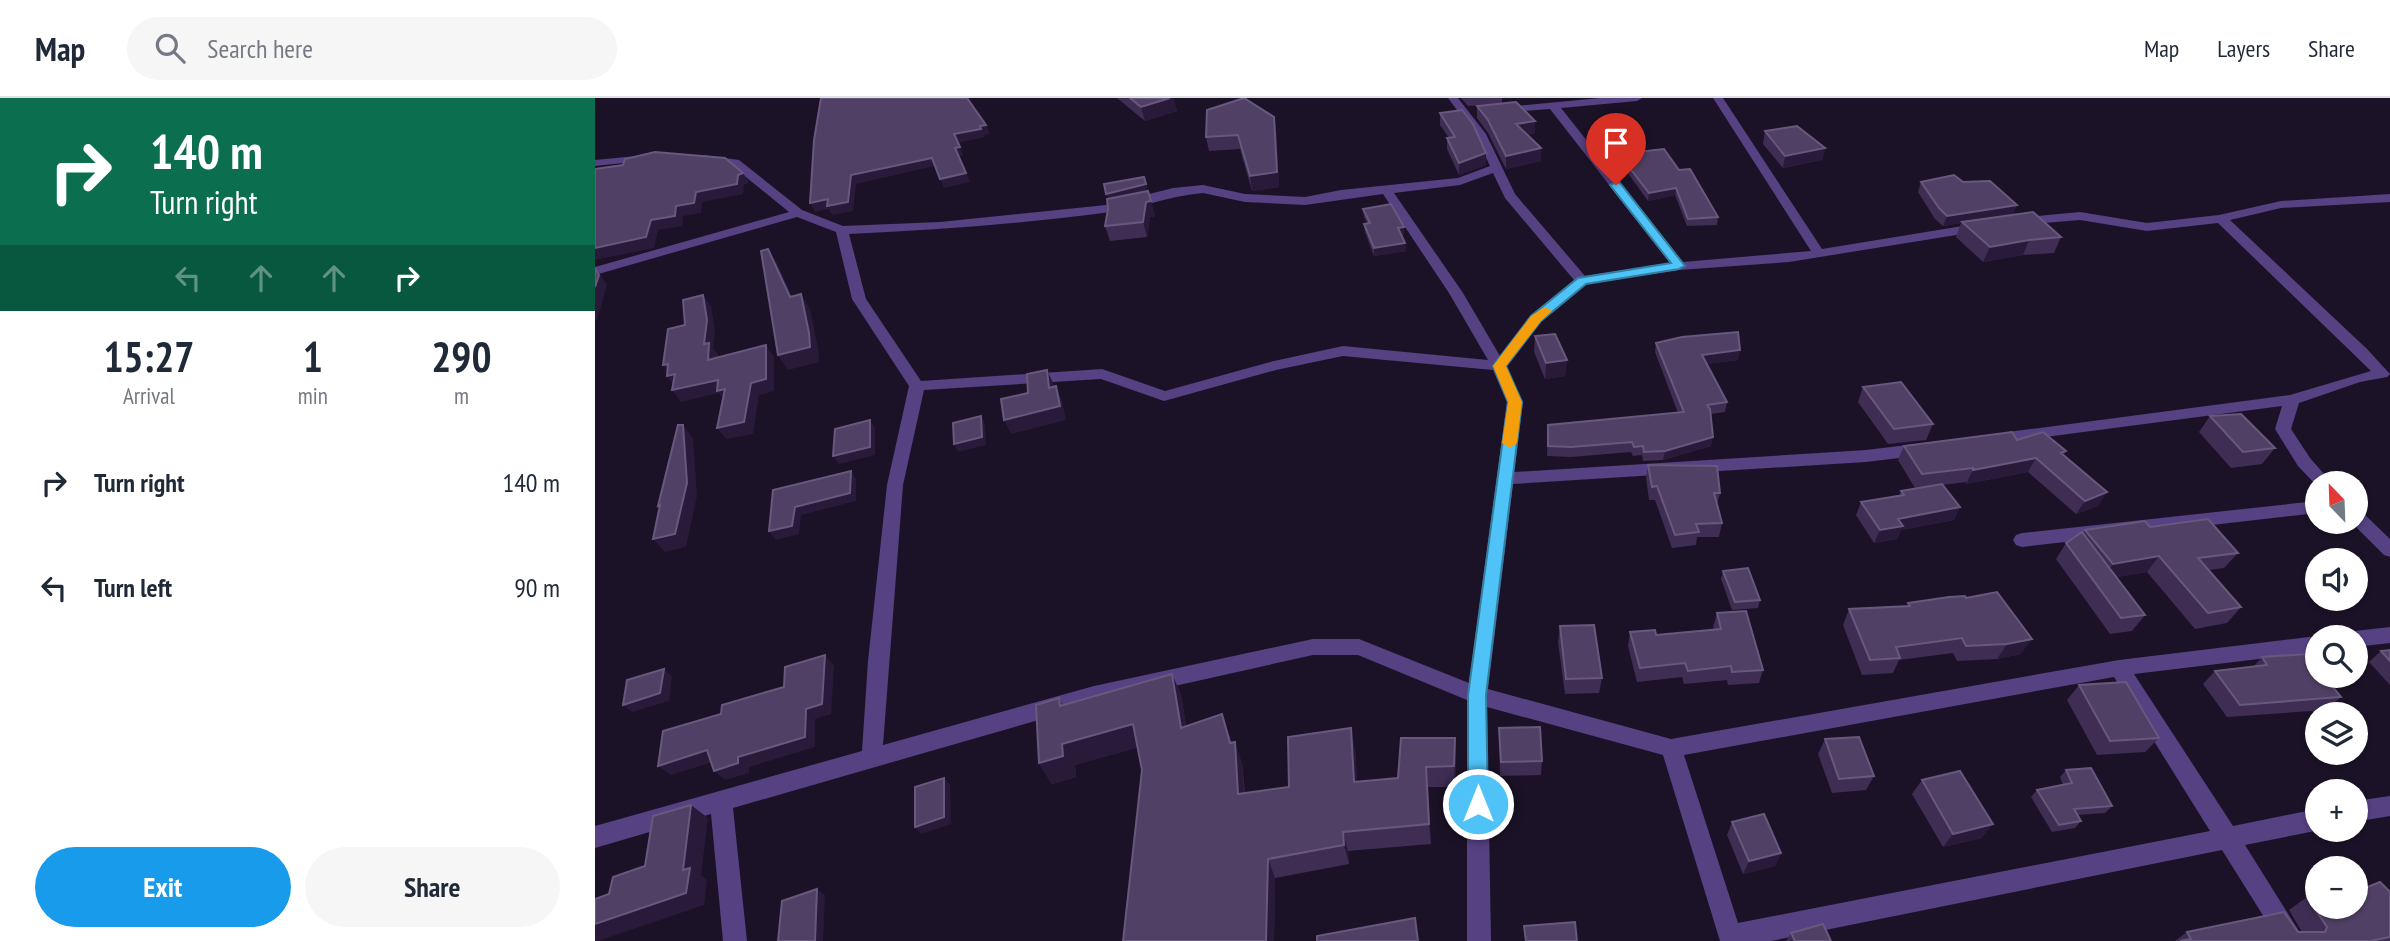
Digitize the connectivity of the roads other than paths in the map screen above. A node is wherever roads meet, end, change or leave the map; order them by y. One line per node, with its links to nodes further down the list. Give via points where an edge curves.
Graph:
1 (1453, 98): 9 (street, via 1470,112)
2 (1637, 98): 4 (street)
3 (1718, 98): 15 (street)
4 (1553, 105): 5 (street); 16 (street)
5 (1489, 111)
6 (664, 156): 8 (street)
7 (690, 156): 12 (street, via 735,162)
8 (595, 163)
9 (1496, 168): 10 (street, via 1460,181); 18 (street, via 1509,195)
10 (1386, 190): 14 (street, via 1305,201 1245,198 1203,189 1106,209 940,226); 19 (street, via 1471,313)
11 (2390, 198): 13 (street, via 2282,206)
12 (798, 213): 14 (street); 17 (street)
13 (2221, 219): 15 (street, via 2147,227 2080,216 2003,223); 20 (street)
14 (842, 230): 21 (street, via 859,299)
15 (1818, 252): 16 (street)
16 (1679, 266): 18 (street)
17 (595, 271)
18 (1583, 281): 19 (street, via 1536,318)
19 (1500, 366): 21 (street, via 1343,351 1164,396 1103,374); 26 (street, via 1515,402)
20 (2386, 378): 22 (street, via 2358,378)
21 (917, 386): 37 (street, via 895,485)
22 (2292, 400): 23 (street); 25 (street, via 2283,429)
23 (1976, 442)
24 (1935, 447): 26 (street, via 1866,456)
25 (2313, 471)
26 (1505, 479): 35 (street)
27 (2305, 508): 29 (street)
28 (2368, 528): 30 (street)
29 (2022, 540)
30 (2390, 550)
31 (2390, 635): 32 (street)
32 (2368, 638)
33 (2305, 645): 34 (street)
34 (2119, 668): 36 (street); 43 (street)
35 (1477, 695): 36 (street); 37 (street, via 1359,647 1313,647 1094,695); 46 (street)
36 (1671, 748): 44 (street)
37 (872, 759): 38 (street)
38 (721, 802): 42 (street); 45 (street)
39 (2390, 806): 40 (street)
40 (2368, 810)
41 (2305, 822): 43 (street)
42 (595, 837)
43 (2227, 837): 44 (street); 47 (street)
44 (1731, 939)
45 (735, 941)
46 (1479, 941)
47 (2294, 941)

